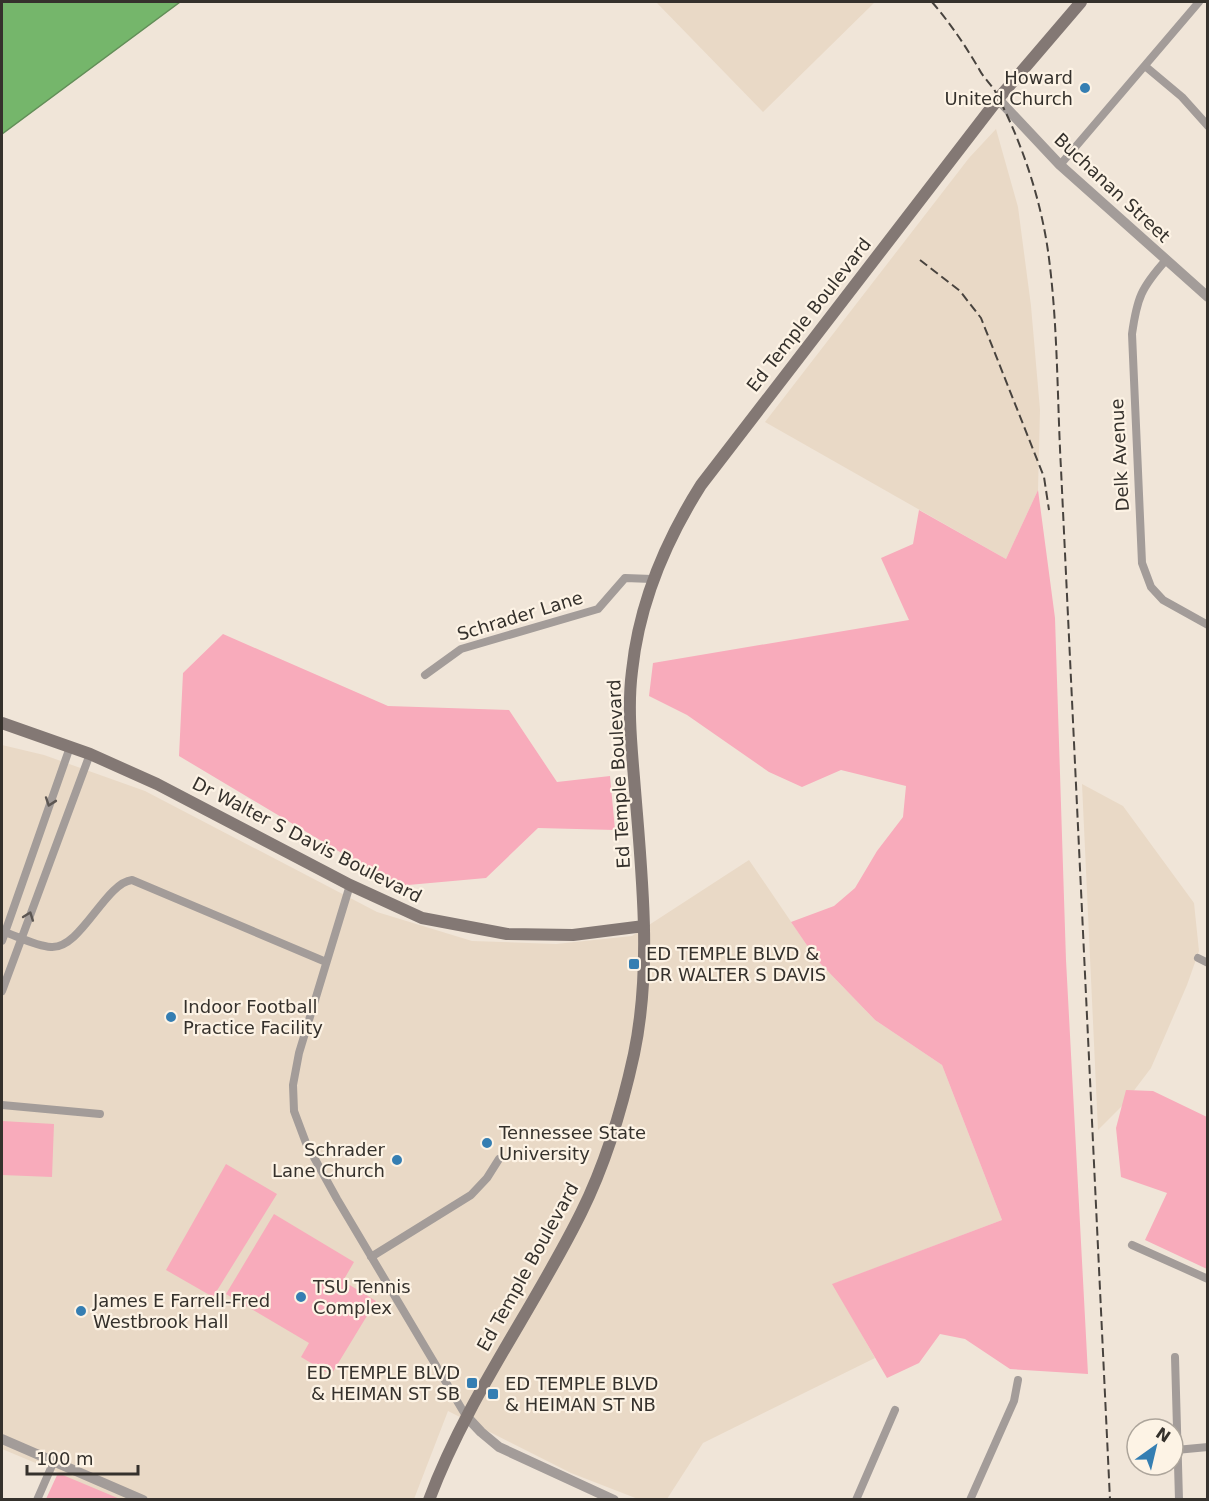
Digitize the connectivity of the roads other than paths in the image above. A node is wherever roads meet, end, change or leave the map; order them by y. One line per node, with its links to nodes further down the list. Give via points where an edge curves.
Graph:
1 (1081, 2): 4 (main road, Ed Temple Boulevard)
2 (1199, 2): 3 (street)
3 (1144, 66): 5 (street, via 1182,97); 6 (street)
4 (998, 99): 6 (street, Buchanan Street); 9 (main road, Ed Temple Boulevard, via 701,485 679,520)
5 (1208, 126)
6 (1060, 165): 7 (street, Buchanan Street)
7 (1166, 260): 8 (street, Buchanan Street); 10 (street, Delk Avenue, via 1148,280 1136,304 1132,334 1142,563 1151,587 1163,600)
8 (1208, 297)
9 (652, 579): 11 (street, Schrader Lane, via 625,578 598,609 461,649); 16 (main road, Ed Temple Boulevard, via 632,671 630,712)
10 (1208, 625)
11 (425, 675)
12 (2, 723): 13 (main road, Dr Walter S Davis Boulevard)
13 (70, 747): 14 (main road, Dr Walter S Davis Boulevard); 17 (street, one-way to 17)
14 (90, 754): 15 (main road, Dr Walter S Davis Boulevard, via 157,784); 18 (street, one-way to 14)
15 (350, 885): 16 (main road, Dr Walter S Davis Boulevard, via 422,918 507,934 573,935); 20 (street)
16 (644, 926): 32 (main road, Ed Temple Boulevard, via 642,1000 634,1053 606,1156 570,1236)
17 (3, 935): 18 (street)
18 (21, 938): 20 (street, via 51,947 63,944 120,885 132,880); 22 (street)
19 (1198, 958): 21 (street)
20 (326, 962): 27 (street, via 296,1066 294,1111 306,1143)
21 (1208, 963)
22 (2, 991)
23 (2, 1105): 24 (street)
24 (100, 1114)
25 (499, 1159): 27 (street, via 471,1195)
26 (1132, 1245): 28 (street)
27 (371, 1257): 32 (street)
28 (1208, 1279)
29 (1175, 1357): 33 (street)
30 (1018, 1380): 44 (street, via 1014,1401)
31 (896, 1410): 43 (street)
32 (466, 1416): 39 (main road, Ed Temple Boulevard); 42 (street, via 499,1447)
33 (1176, 1417)
34 (2, 1439): 37 (street)
35 (1208, 1447): 36 (street)
36 (1185, 1449)
37 (54, 1461): 40 (street); 41 (street)
38 (1178, 1477): 45 (street)
39 (429, 1498)
40 (37, 1500)
41 (143, 1500)
42 (614, 1500)
43 (856, 1500)
44 (970, 1500)
45 (1179, 1500)

